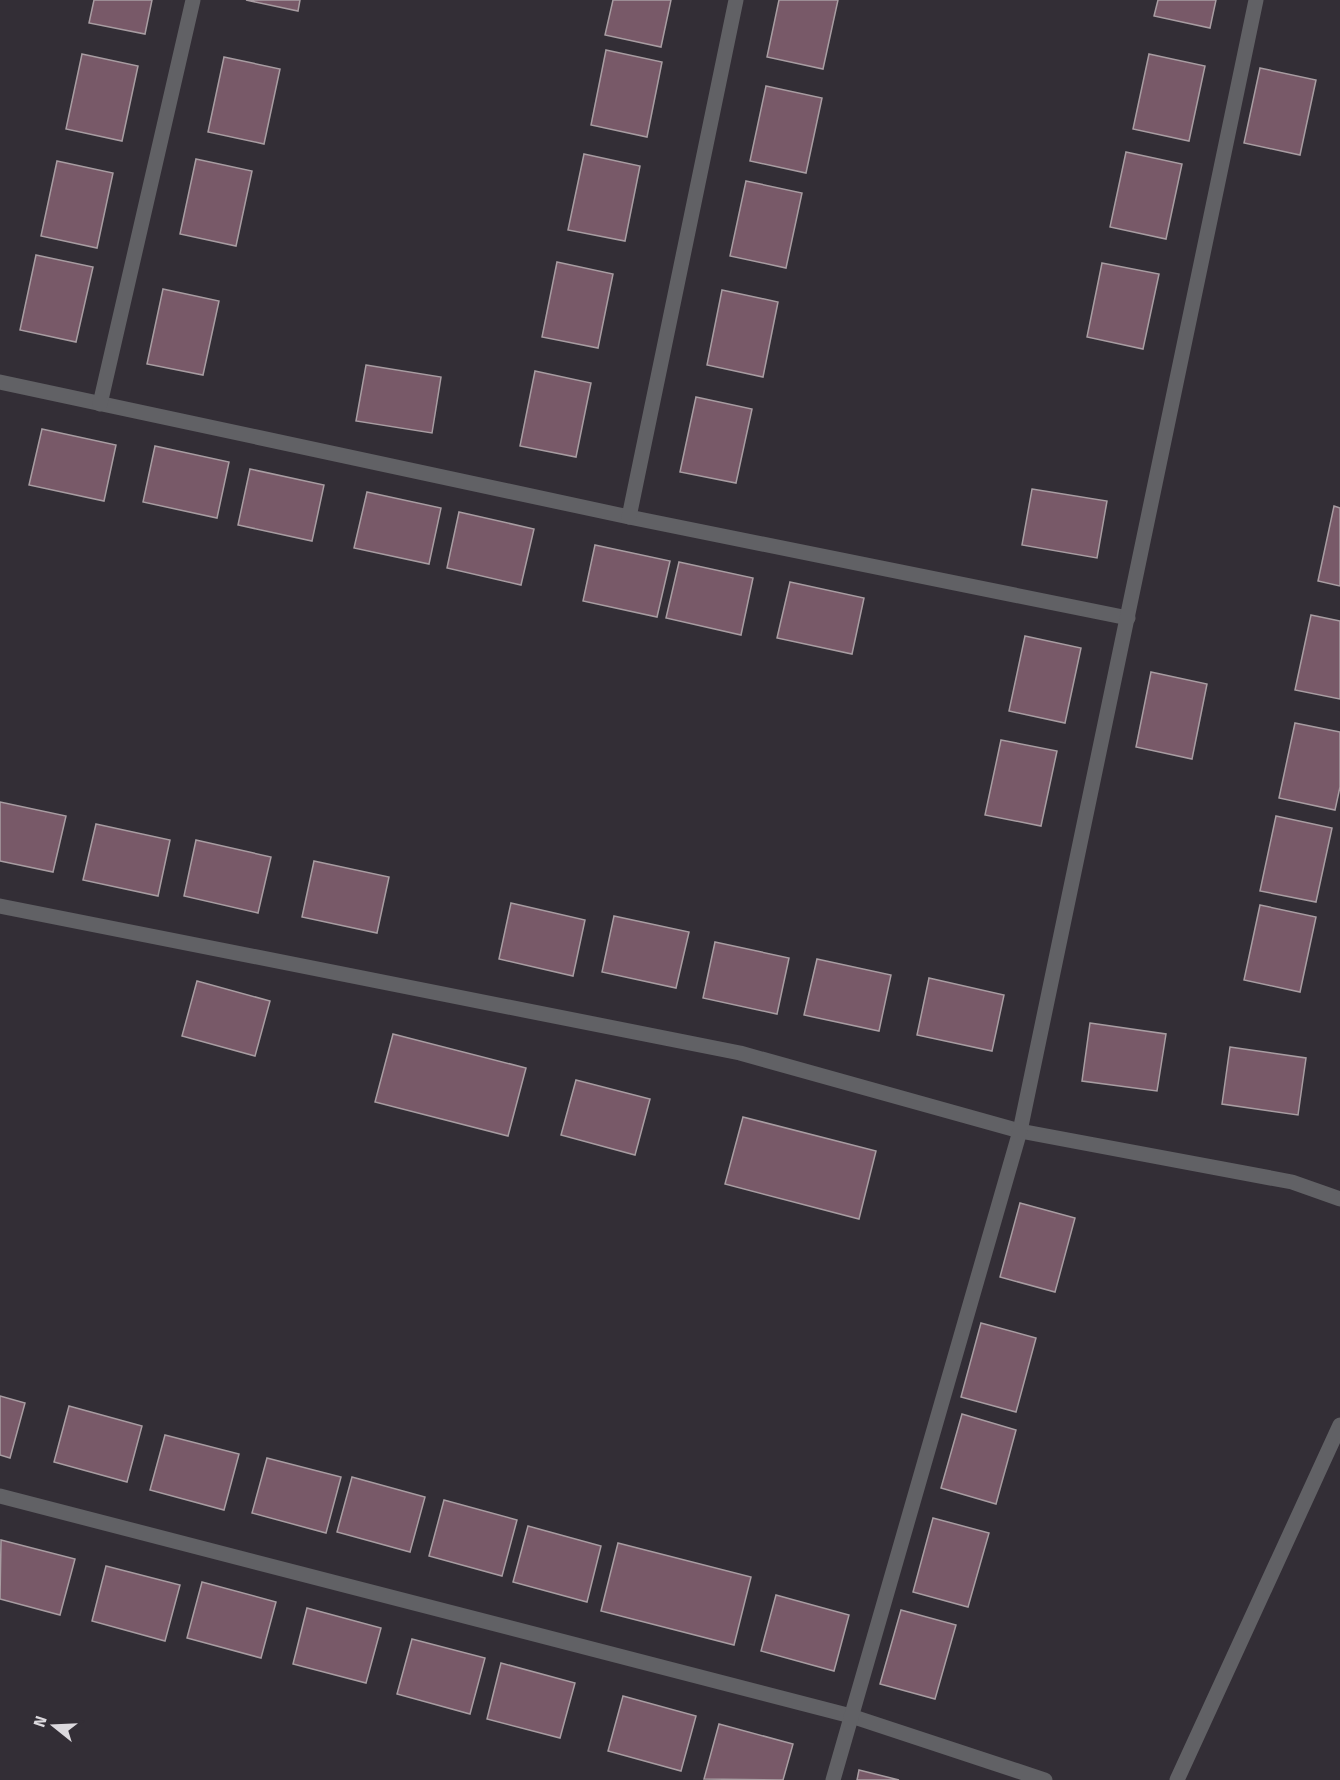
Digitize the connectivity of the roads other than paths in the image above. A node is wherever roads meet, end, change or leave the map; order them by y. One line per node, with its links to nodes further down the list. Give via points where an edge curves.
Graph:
1 (193, 0): 5 (street)
2 (736, 0): 6 (street)
3 (1256, 0): 7 (street)
4 (0, 382): 5 (street)
5 (100, 404): 6 (street)
6 (629, 517): 7 (street)
7 (1128, 618): 9 (street)
8 (0, 906): 9 (street, via 740,1053)
9 (1020, 1131): 10 (street, via 1292,1182); 13 (street)
10 (1340, 1199)
11 (1340, 1425): 16 (street)
12 (0, 1496): 13 (street)
13 (851, 1716): 14 (street); 15 (street)
14 (833, 1780)
15 (1045, 1780)
16 (1177, 1780)

